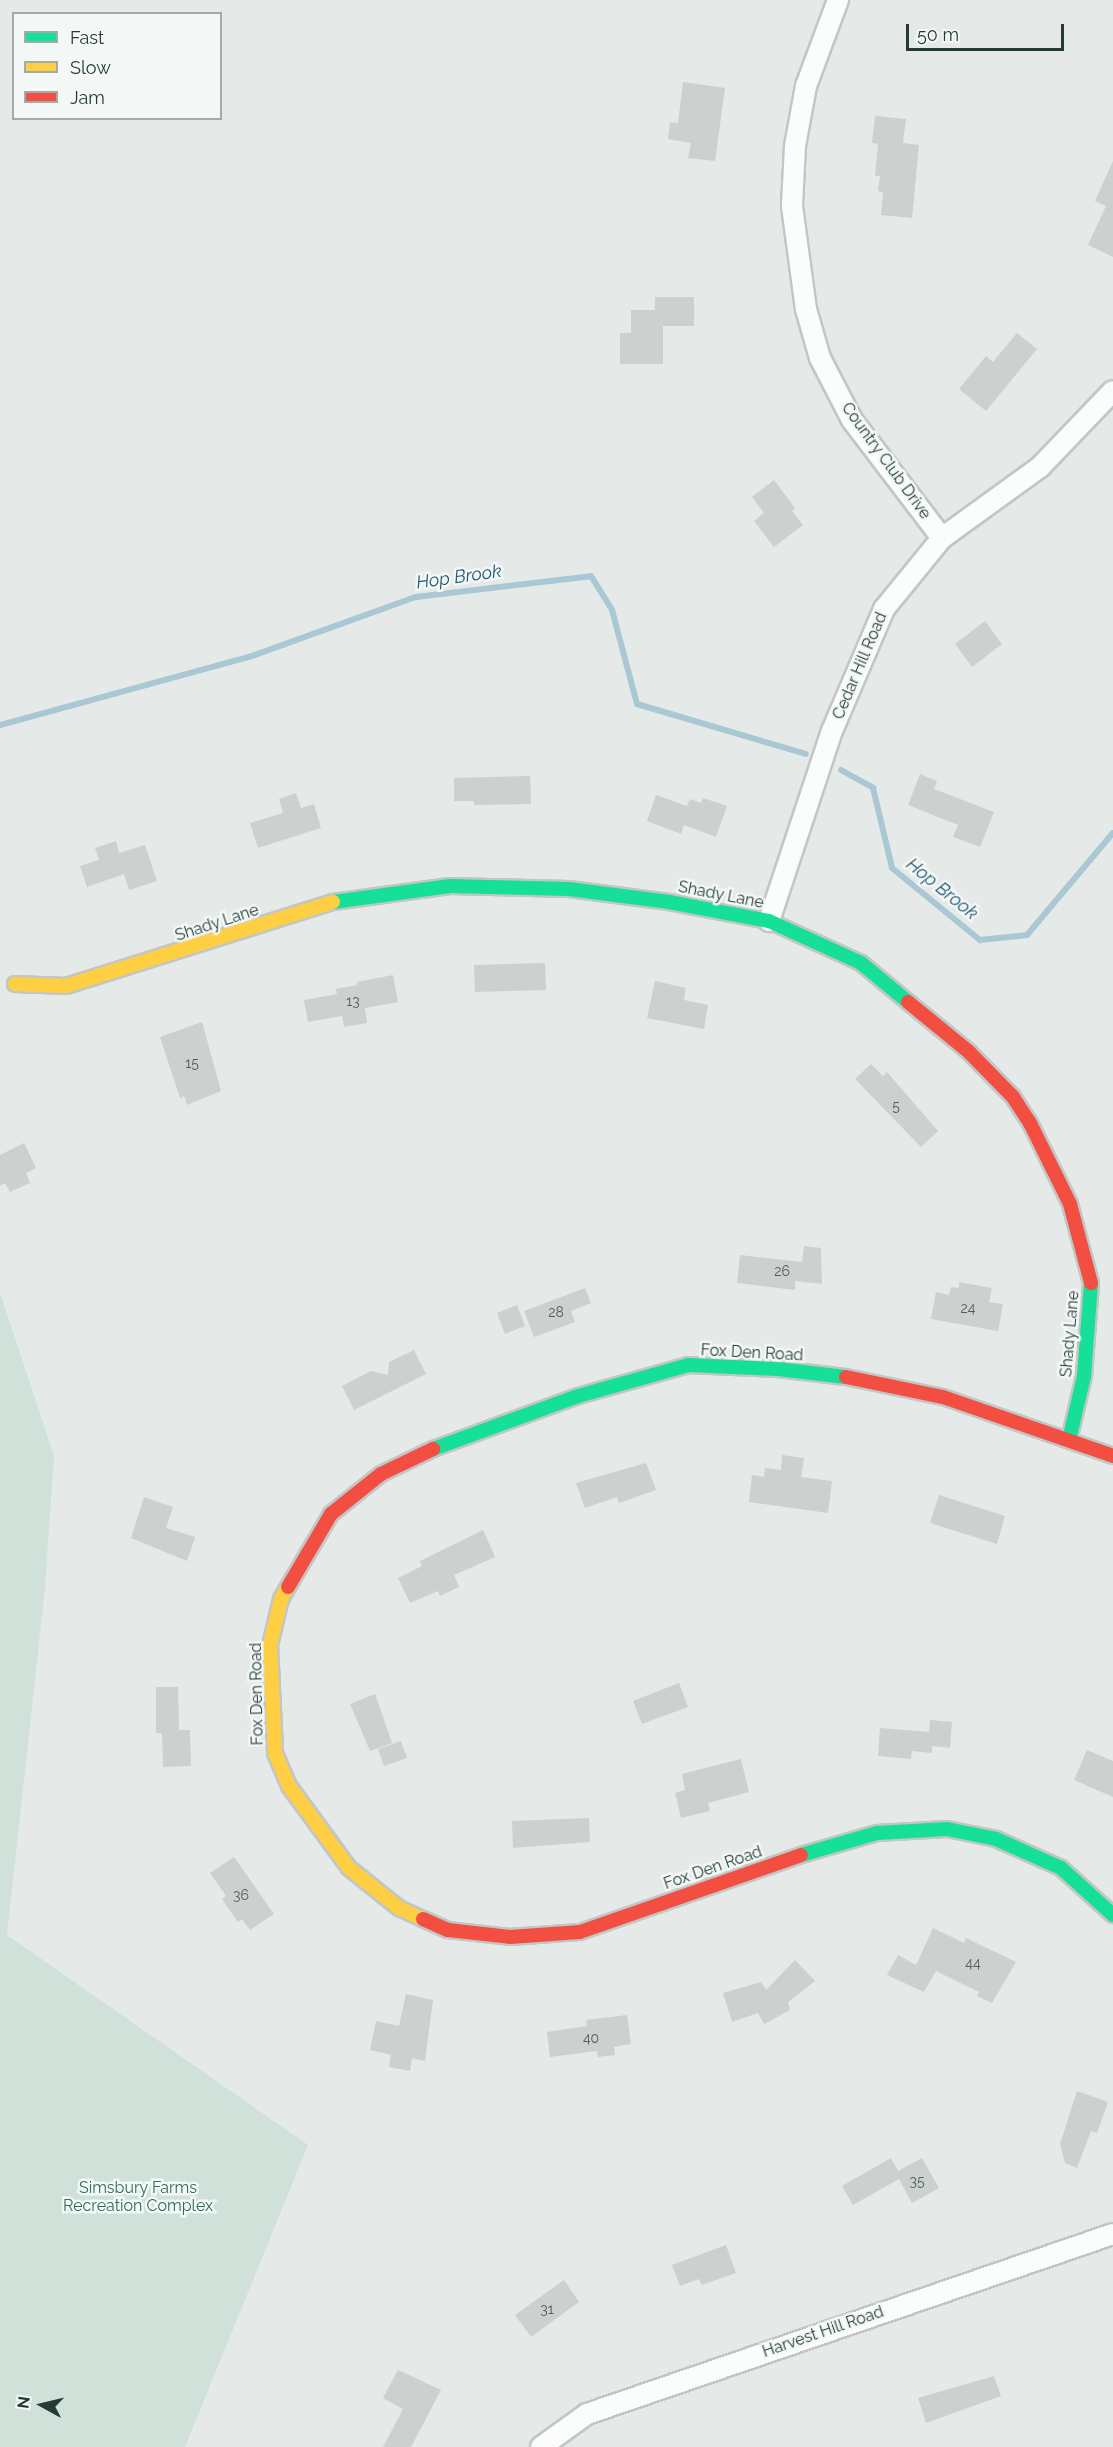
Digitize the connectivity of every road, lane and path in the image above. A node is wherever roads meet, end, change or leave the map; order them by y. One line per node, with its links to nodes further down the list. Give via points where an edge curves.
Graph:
1 (838, 0): 3 (street, Country Club Drive, via 806,86 795,146 792,206 806,309 820,358 852,420)
2 (1113, 392): 3 (street, Cedar Hill Road, via 1040,467)
3 (942, 538): 4 (street, Cedar Hill Road, via 884,609 858,663 810,792)
4 (769, 921): 5 (street, Shady Lane, via 569,889 450,886 328,903 66,986); 6 (street, Shady Lane, via 861,963 969,1052 1013,1096 1030,1123 1070,1204 1091,1282 1084,1376)
5 (15, 984)
6 (1070, 1440): 7 (street, Fox Den Road); 8 (street, Fox Den Road, via 943,1397 859,1379 778,1369 688,1365 578,1396 448,1442 381,1474 331,1514 281,1599 270,1645 275,1753 289,1786 349,1868 399,1908 448,1930 510,1937 580,1932 843,1842 877,1833 947,1829 996,1839 1061,1868)
7 (1113, 1456)
8 (1113, 1915)
9 (1113, 2234): 10 (street, Harvest Hill Road, via 587,2414)
10 (541, 2447)

